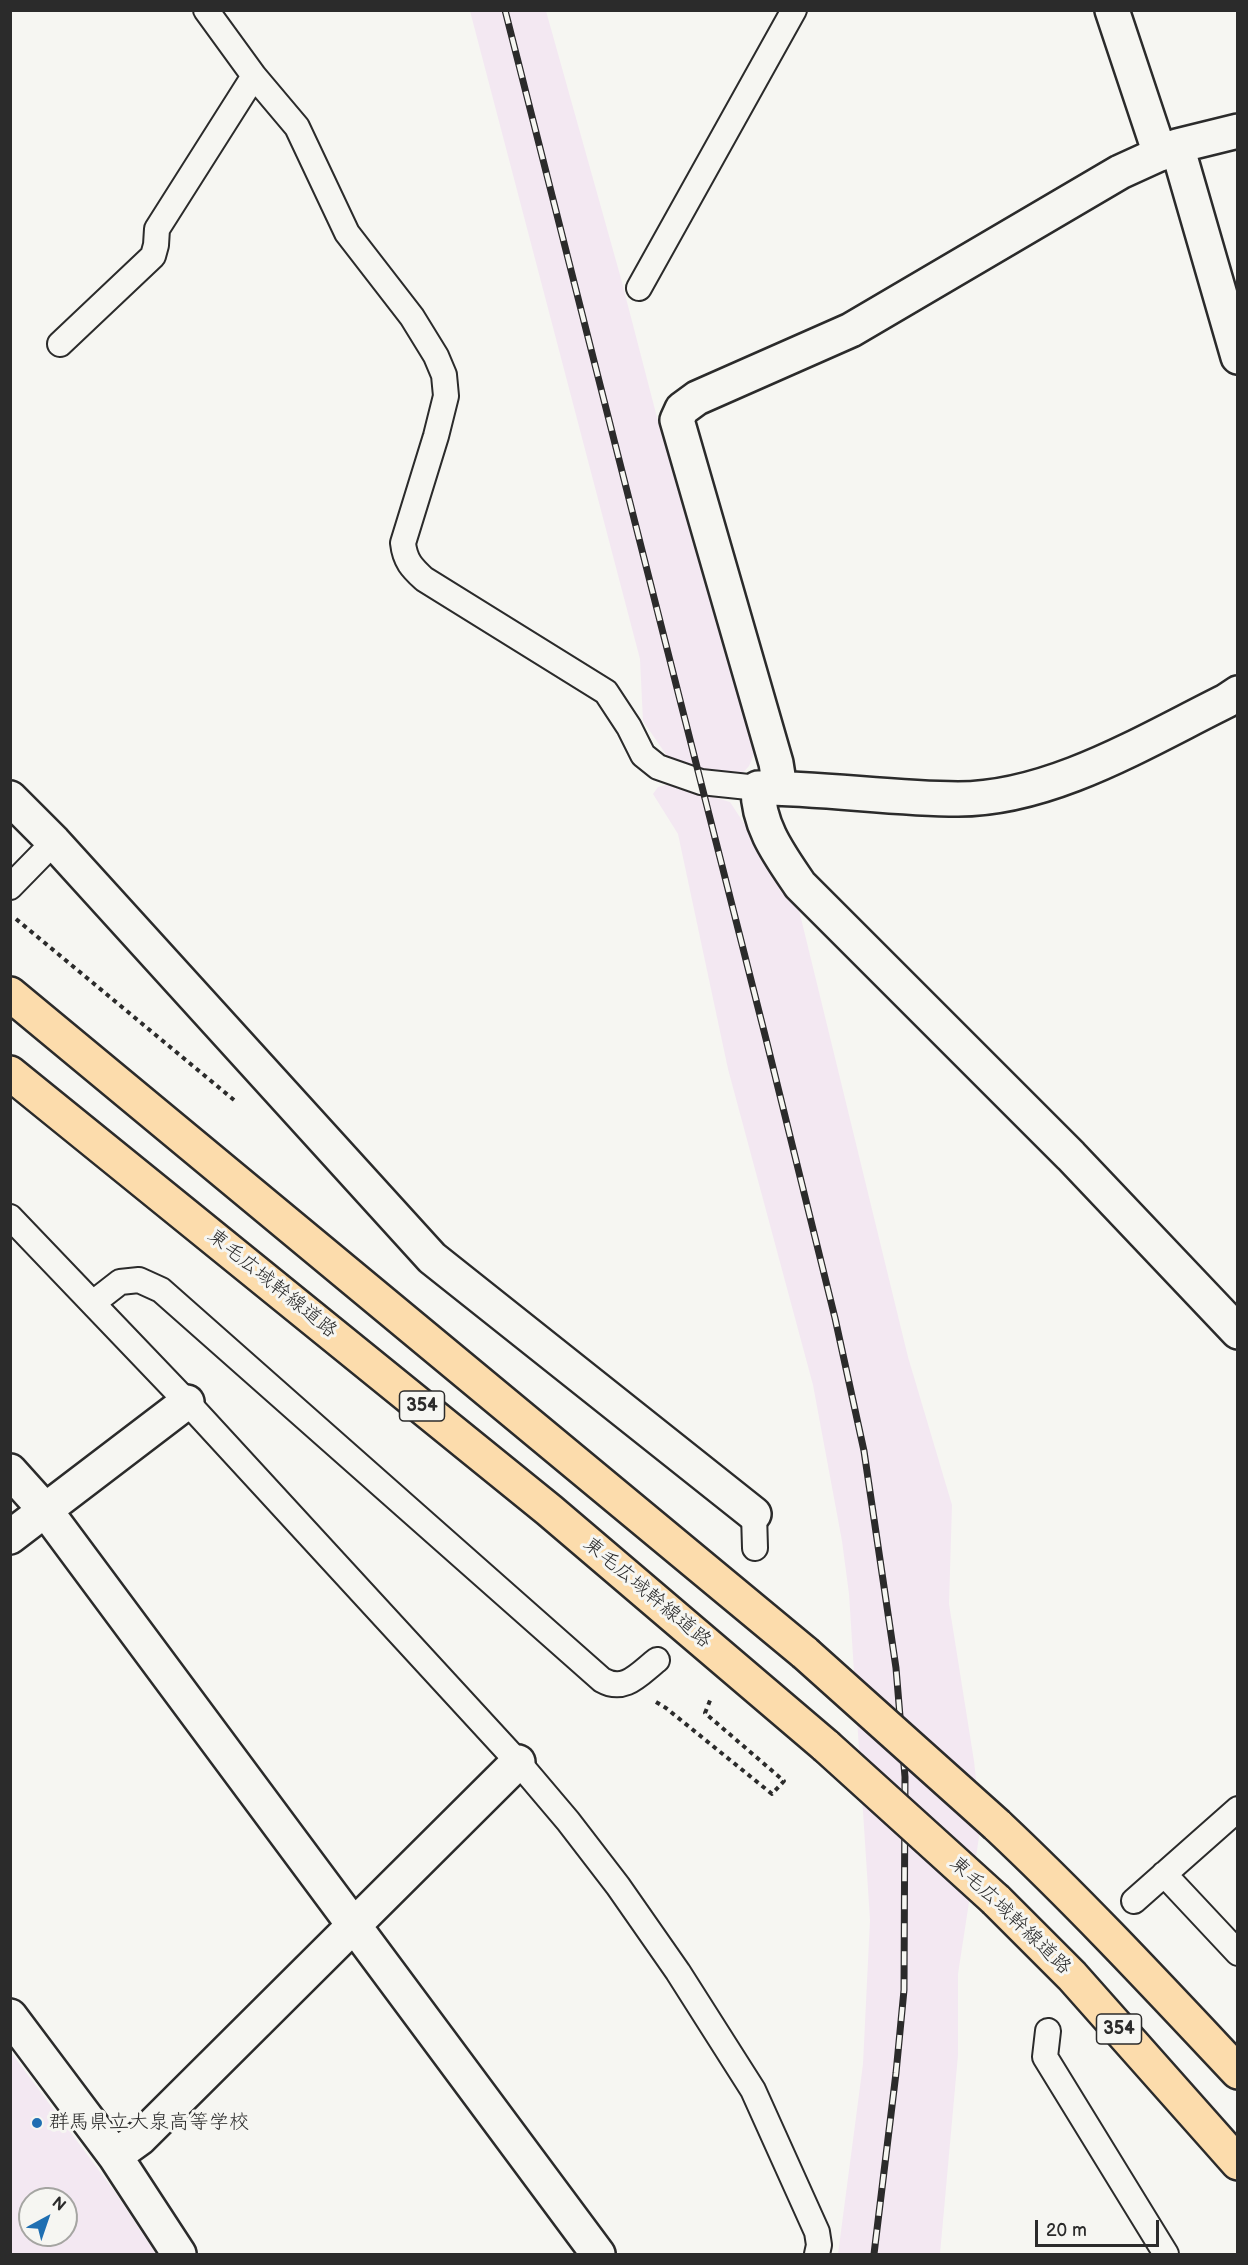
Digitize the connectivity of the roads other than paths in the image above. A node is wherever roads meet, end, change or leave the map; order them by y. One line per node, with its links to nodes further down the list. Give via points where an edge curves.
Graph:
1 (206, 10): 4 (lane)
2 (794, 10): 7 (lane)
3 (1112, 10): 6 (street)
4 (254, 76): 8 (lane, via 157,229 153,256); 11 (lane, via 297,127 347,233 412,317 444,375 446,396 403,543 410,566 424,579 606,692 643,755 658,767 700,782)
5 (1238, 131): 6 (street)
6 (1168, 150): 9 (street); 11 (street, via 1120,172 851,330 697,398 682,410 677,420 776,763)
7 (639, 288)
8 (60, 344)
9 (1238, 357)
10 (1238, 693): 11 (street, via 1117,755 1048,784 1002,794 960,799)
11 (769, 788): 19 (street, via 758,806 762,822 800,885 1071,1156)
12 (10, 798): 13 (street)
13 (54, 842): 14 (lane); 23 (street, via 432,1258)
14 (10, 886)
15 (10, 994): 35 (highway, 354, bridge, via 806,1653 1059,1884)
16 (10, 1073): 37 (highway, 東毛広域幹線道路 / 354, bridge, via 549,1510 826,1746 996,1900 1072,1976)
17 (10, 1217): 18 (lane)
18 (93, 1303): 20 (lane); 26 (lane, via 120,1282 139,1280 161,1290 602,1680 624,1685)
19 (1238, 1332)
20 (186, 1402): 22 (street); 27 (lane)
21 (10, 1471): 22 (street)
22 (46, 1511): 24 (street); 31 (street)
23 (754, 1514): 25 (lane)
24 (10, 1537)
25 (755, 1548)
26 (657, 1660)
27 (518, 1762): 31 (street); 40 (lane, via 618,1886 753,2090 816,2232)
28 (1238, 1809): 29 (lane)
29 (1164, 1874): 30 (lane); 32 (lane)
30 (1134, 1901)
31 (353, 1926): 36 (street, via 140,2138); 39 (street)
32 (1238, 1953)
33 (10, 2016): 36 (street)
34 (1048, 2031): 41 (lane, via 1045,2057)
35 (1238, 2072)
36 (115, 2156): 38 (street)
37 (1238, 2163)
38 (179, 2254)
39 (598, 2254)
40 (817, 2254)
41 (1166, 2254)

